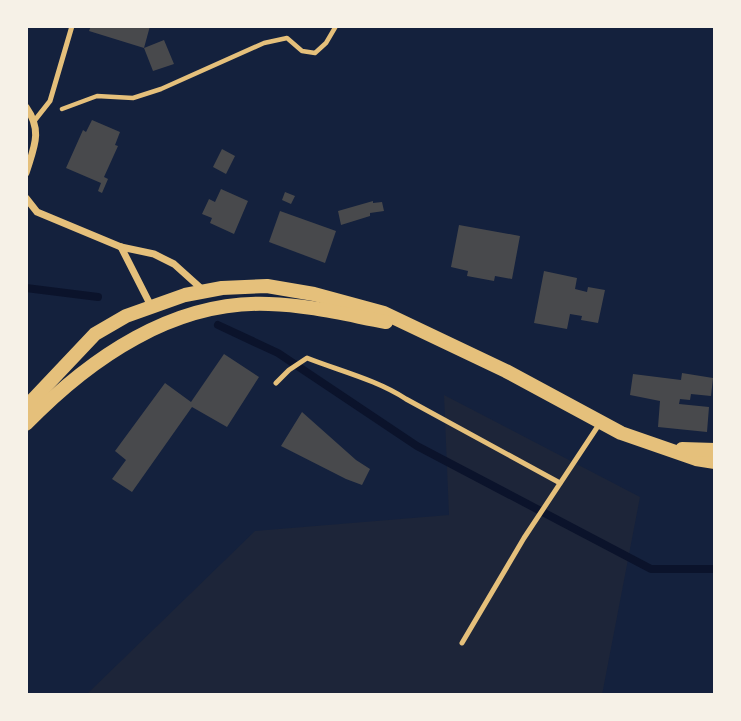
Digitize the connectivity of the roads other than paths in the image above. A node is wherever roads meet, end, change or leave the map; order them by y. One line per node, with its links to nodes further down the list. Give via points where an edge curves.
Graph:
1 (72, 26): 3 (lane, via 50,102)
2 (26, 107): 3 (street)
3 (35, 120): 4 (street, via 37,138)
4 (26, 173)
5 (26, 198): 6 (street, via 37,212)
6 (121, 247): 7 (street, via 174,264); 8 (street)
7 (204, 291): 8 (main road); 9 (main road, via 279,288 350,303)
8 (151, 306): 11 (main road, via 95,334)
9 (412, 327): 12 (main road); 13 (main road, via 269,304 224,306 138,335 92,365)
10 (276, 383): 17 (lane, via 307,358 387,387)
11 (26, 407)
12 (600, 422): 14 (main road); 17 (lane)
13 (26, 424)
14 (670, 449): 15 (main road); 16 (main road)
15 (715, 450)
16 (715, 462)
17 (560, 483): 18 (lane)
18 (463, 643)

